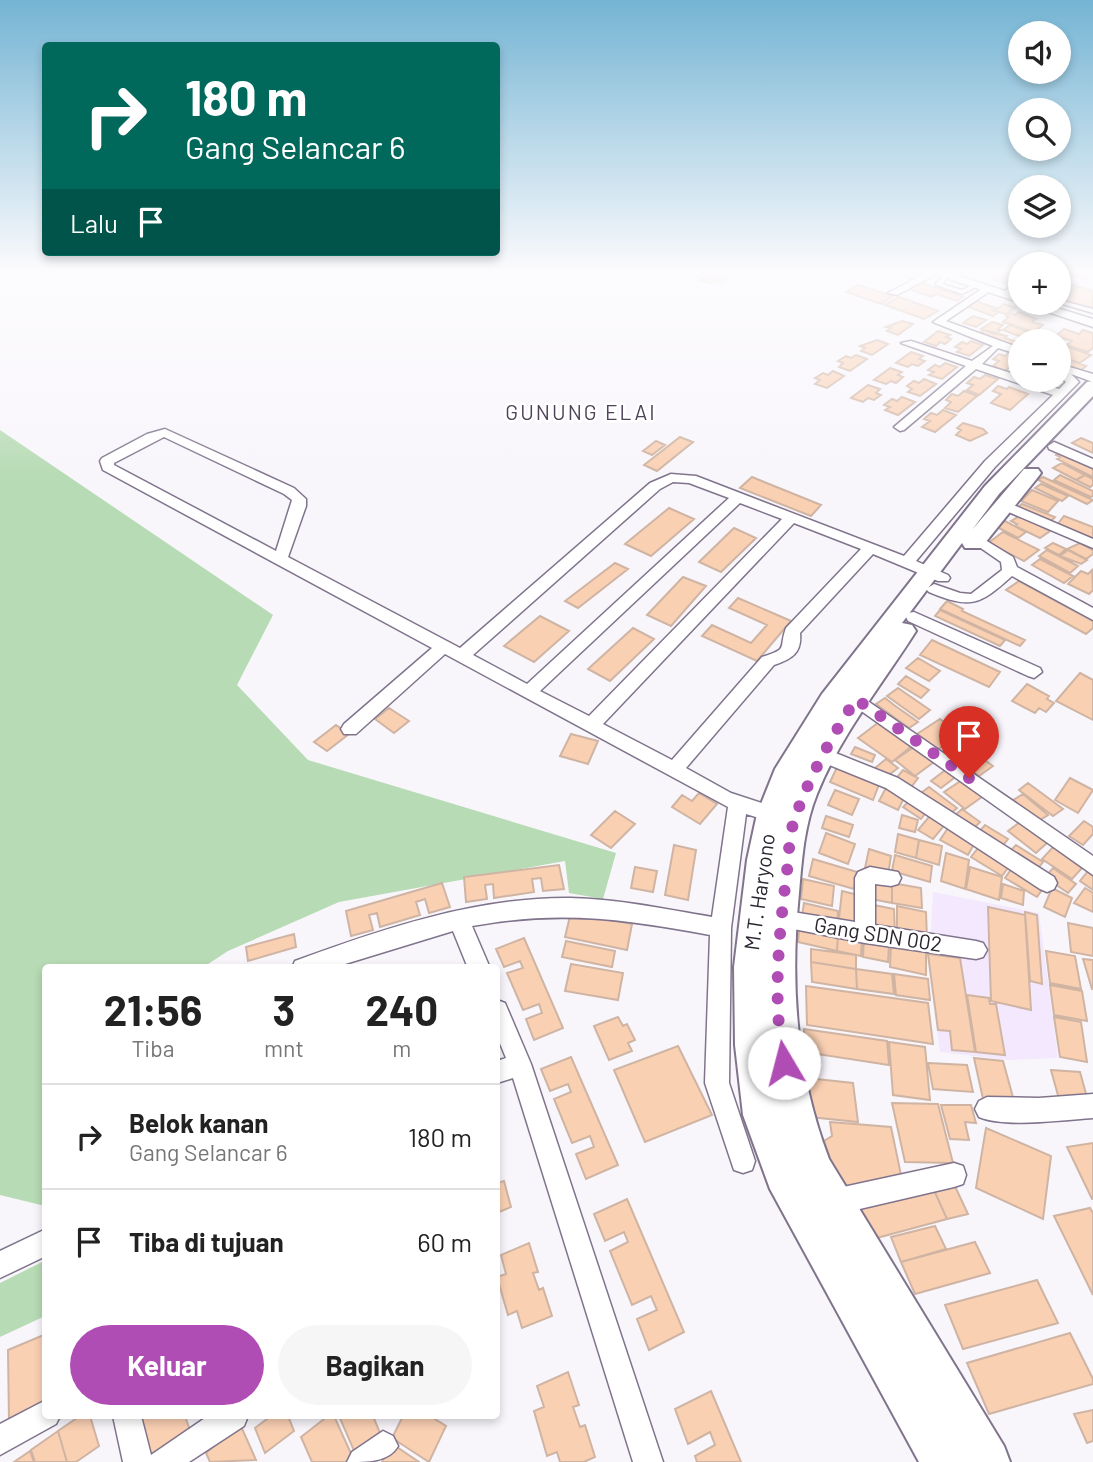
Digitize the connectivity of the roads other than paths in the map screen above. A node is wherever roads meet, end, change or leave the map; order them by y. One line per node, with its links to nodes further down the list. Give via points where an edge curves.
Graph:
1 (988, 340): 3 (street)
2 (906, 342): 5 (street)
3 (1008, 348)
4 (993, 349): 5 (street)
5 (974, 365): 9 (street); 11 (street)
6 (1071, 372): 7 (street)
7 (1093, 378)
8 (1093, 386): 22 (main road, M.T. Haryono, via 992,490)
9 (1062, 394): 22 (street, via 990,464)
10 (1093, 407): 12 (main road, M.T. Haryono)
11 (900, 427)
12 (1054, 446): 13 (street); 15 (main road, M.T. Haryono)
13 (1093, 464)
14 (738, 497): 16 (street); 26 (street, via 680,471 663,480); 28 (street)
15 (1004, 505): 17 (main road, M.T. Haryono); 18 (street)
16 (791, 518): 19 (street); 30 (street)
17 (977, 539): 21 (street, via 1008,560); 22 (main road, M.T. Haryono)
18 (1093, 544)
19 (869, 549): 22 (street); 33 (street, via 792,632 793,646 784,656 768,661)
20 (281, 557): 20 (street, via 108,467 107,461 165,433 289,491 299,499 299,506); 25 (street)
21 (1010, 569): 22 (street, via 975,599 960,600); 23 (street)
22 (928, 575): 24 (main road, M.T. Haryono); 34 (main road, M.T. Haryono, via 831,700)
23 (1093, 615)
24 (914, 617): 27 (street); 29 (main road, M.T. Haryono)
25 (444, 646): 26 (street); 31 (street)
26 (462, 656): 28 (street)
27 (1034, 672)
28 (528, 692): 30 (street)
29 (856, 699): 32 (main road, M.T. Haryono); 35 (street)
30 (590, 726): 33 (street)
31 (349, 729)
32 (824, 755): 34 (main road, M.T. Haryono); 37 (street, via 892,783)
33 (674, 770): 34 (street, via 717,796)
34 (768, 813): 38 (main road, M.T. Haryono); 40 (street); 54 (main road, M.T. Haryono, via 750,967 752,1045 761,1115 783,1176)
35 (1093, 867)
36 (891, 878): 41 (street, via 865,878)
37 (1047, 883)
38 (780, 919): 41 (street, Gang SDN 002); 51 (main road, M.T. Haryono, via 781,1049 797,1127 814,1170)
39 (459, 921): 40 (street, via 567,907 622,910); 43 (street); 44 (street)
40 (721, 928): 49 (street, via 718,1083)
41 (864, 934): 42 (street, Gang SDN 002)
42 (976, 950)
43 (336, 962)
44 (477, 964)
45 (500, 1026): 46 (street)
46 (508, 1068): 61 (street)
47 (1093, 1106): 48 (street)
48 (987, 1109)
49 (743, 1161)
50 (954, 1175): 51 (street)
51 (834, 1202): 54 (main road, M.T. Haryono)
52 (42, 1244): 53 (street)
53 (0, 1265)
54 (935, 1409): 62 (main road, M.T. Haryono); 63 (main road, M.T. Haryono)
55 (42, 1417): 58 (street)
56 (128, 1419): 59 (street)
57 (229, 1419): 60 (street)
58 (0, 1440)
59 (138, 1462)
60 (163, 1462)
61 (648, 1462)
62 (943, 1462)
63 (988, 1462)

